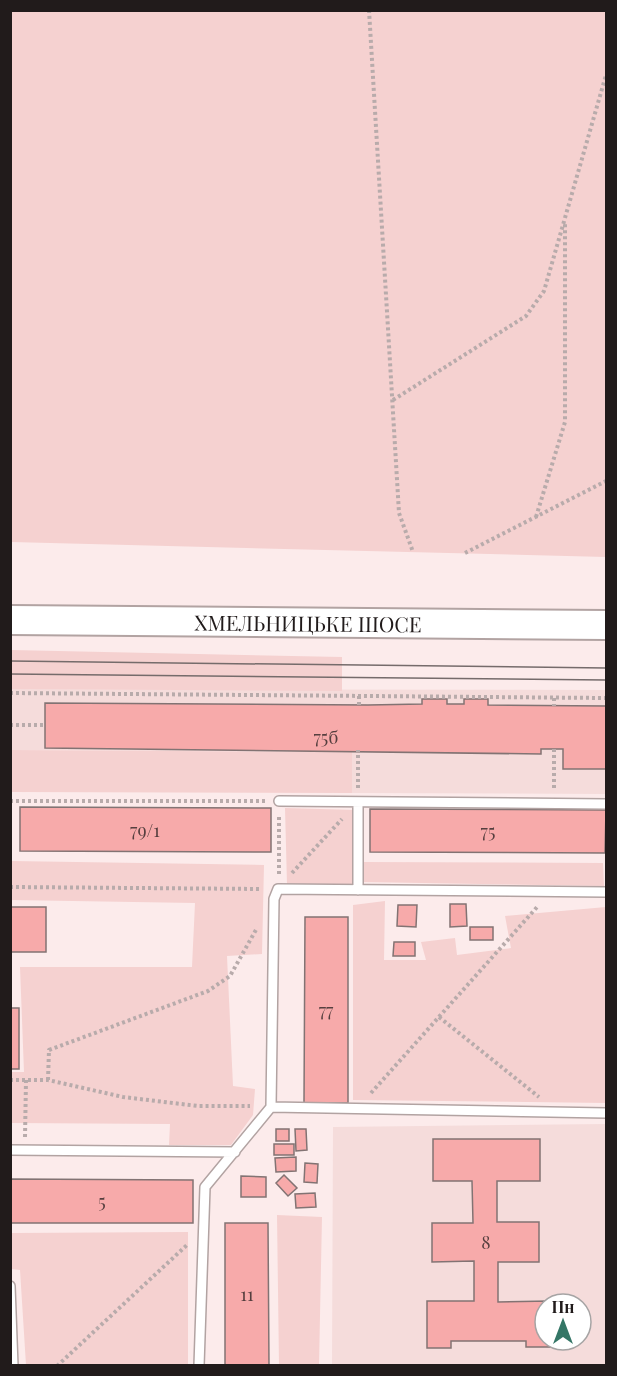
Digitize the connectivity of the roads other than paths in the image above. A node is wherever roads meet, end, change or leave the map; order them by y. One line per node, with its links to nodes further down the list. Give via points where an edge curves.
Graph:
1 (10, 620): 2 (main road, ХМЕЛЬНИЦЬКЕ ШОСЕ)
2 (606, 625)
3 (279, 801): 4 (lane)
4 (358, 802): 5 (lane); 6 (lane)
5 (606, 804)
6 (358, 890): 7 (lane); 8 (lane, via 278,889 274,898)
7 (606, 892)
8 (272, 1107): 9 (lane); 11 (lane)
9 (606, 1113)
10 (10, 1150): 11 (lane)
11 (234, 1152): 14 (lane, via 205,1187)
12 (10, 1286): 13 (lane)
13 (13, 1365)
14 (199, 1365)

